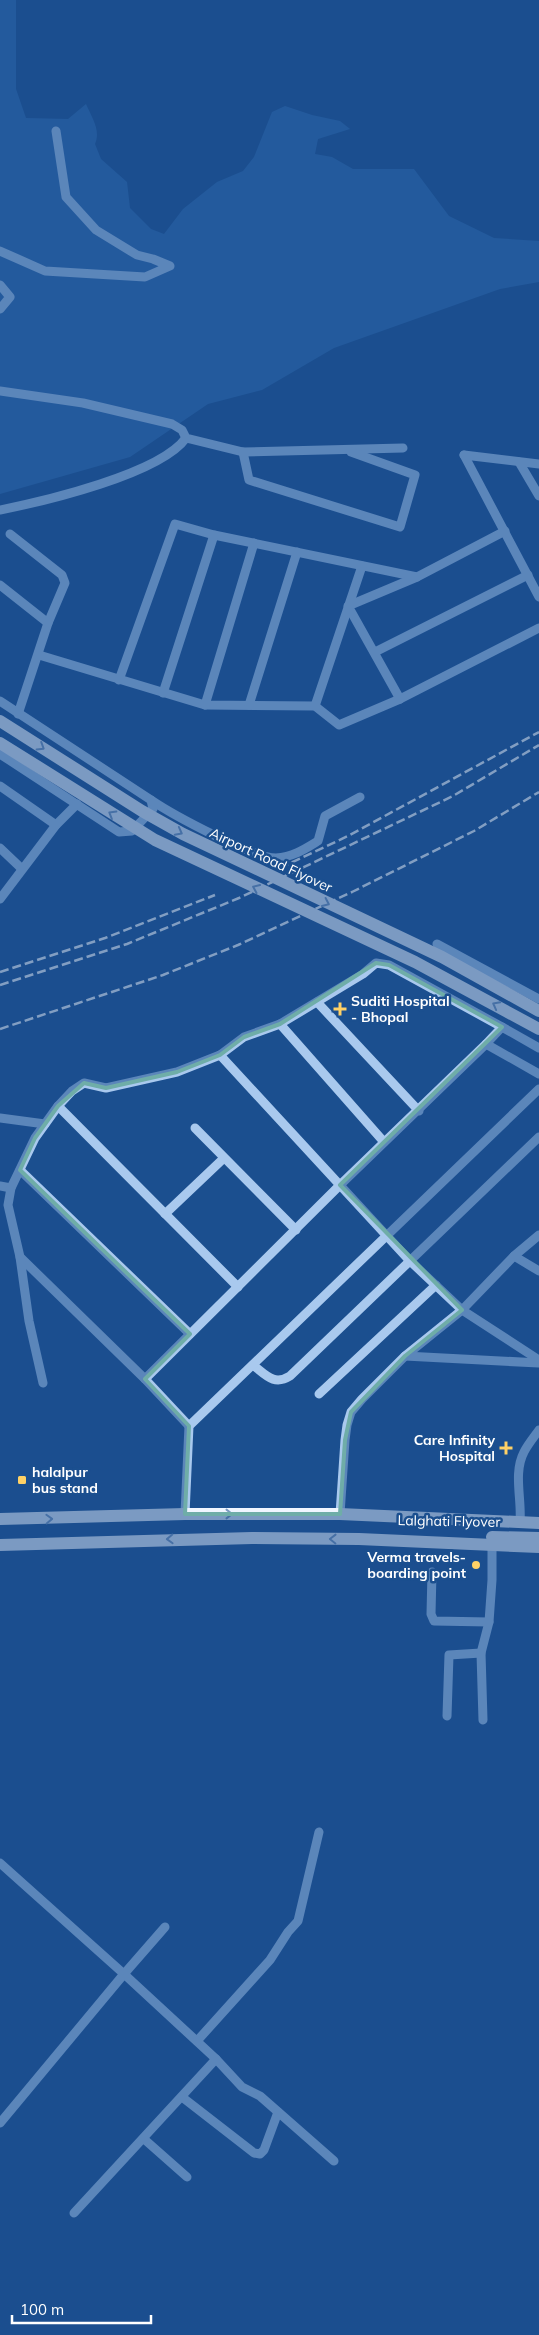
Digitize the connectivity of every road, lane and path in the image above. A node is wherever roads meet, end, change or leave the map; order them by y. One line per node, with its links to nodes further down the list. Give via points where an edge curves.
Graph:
1 (56, 132): 2 (street, via 66,197 96,230 137,256 170,266 146,277 45,271)
2 (0, 252)
3 (0, 285): 4 (street, via 10,297)
4 (0, 309)
5 (0, 391): 6 (street, via 83,404 172,424 182,430)
6 (186, 438): 9 (street); 13 (street, via 178,448 148,465 59,498)
7 (403, 448): 8 (street)
8 (346, 450): 9 (street); 9 (street, via 415,475 400,527 249,480)
9 (243, 452)
10 (519, 462): 11 (street); 12 (street); 14 (street, via 464,455)
11 (539, 464)
12 (539, 496)
13 (0, 510)
14 (505, 531): 20 (street); 21 (street)
15 (10, 534): 25 (street, via 64,578 65,583)
16 (214, 535): 17 (street); 29 (street, via 176,524); 30 (street)
17 (254, 542): 18 (street); 33 (street)
18 (297, 552): 19 (street); 34 (street)
19 (362, 566): 21 (street); 24 (street)
20 (528, 575): 23 (street); 27 (street)
21 (417, 577): 24 (street)
22 (0, 585): 25 (street)
23 (539, 597)
24 (348, 606): 27 (street); 35 (street)
25 (48, 623): 28 (street)
26 (539, 628): 31 (street)
27 (375, 652): 31 (street)
28 (39, 655): 29 (street); 36 (street)
29 (119, 680): 30 (street)
30 (163, 693): 33 (street)
31 (400, 699): 35 (street, via 339,725)
32 (0, 701): 36 (street)
33 (205, 705): 34 (street)
34 (249, 705): 35 (street)
35 (315, 706)
36 (18, 714): 42 (street)
37 (0, 721): 51 (main road, Airport Road Flyover, one-way to 51, bridge, via 183,834 442,957)
38 (0, 743): 54 (main road, one-way to 38, bridge, via 408,958 163,844)
39 (0, 754): 43 (street)
40 (0, 786): 44 (street)
41 (360, 797): 42 (street, via 325,816 318,841 295,854 274,858 200,828)
42 (151, 800): 43 (street, via 152,809 132,831 125,833)
43 (77, 804): 44 (street)
44 (56, 825): 46 (street)
45 (0, 848): 46 (street)
46 (21, 868): 47 (street)
47 (0, 899)
48 (437, 944): 49 (street)
49 (539, 998)
50 (317, 1002): 52 (street); 53 (street, via 376,963 389,964); 61 (street)
51 (539, 1011)
52 (280, 1024): 57 (street, via 244,1037); 66 (street)
53 (502, 1027): 55 (street); 56 (street)
54 (539, 1029)
55 (486, 1044): 58 (street); 61 (street)
56 (539, 1048)
57 (220, 1055): 60 (street, via 177,1072 106,1088 84,1083); 69 (street)
58 (539, 1074)
59 (539, 1089): 74 (street)
60 (58, 1106): 63 (street); 72 (street)
61 (418, 1110): 66 (street)
62 (0, 1118): 63 (street)
63 (46, 1124): 68 (street)
64 (195, 1128): 67 (street)
65 (539, 1137): 78 (street)
66 (384, 1142): 69 (street)
67 (224, 1158): 72 (street); 73 (street)
68 (20, 1170): 71 (street); 83 (street)
69 (340, 1185): 73 (street); 74 (street)
70 (0, 1186): 71 (street)
71 (11, 1188): 77 (street, via 8,1205)
72 (165, 1214): 81 (street)
73 (296, 1230): 81 (street)
74 (386, 1234): 78 (street); 86 (street)
75 (539, 1235): 76 (street)
76 (514, 1256): 79 (street); 82 (street)
77 (20, 1257): 87 (street); 88 (street, via 29,1321)
78 (409, 1260): 80 (street); 86 (street, via 290,1376 274,1381)
79 (539, 1271)
80 (436, 1286): 82 (street); 89 (street)
81 (238, 1287): 83 (street)
82 (462, 1310): 84 (street); 85 (street)
83 (190, 1334): 87 (street)
84 (405, 1356): 85 (street); 93 (street, via 362,1399 347,1424)
85 (539, 1361)
86 (253, 1365): 90 (street)
87 (145, 1379): 90 (street)
88 (43, 1383)
89 (319, 1394)
90 (189, 1426): 92 (street)
91 (539, 1430): 95 (street, via 524,1453 518,1473 522,1509)
92 (184, 1514): 93 (main road, one-way to 93); 94 (main road, one-way to 92)
93 (340, 1514): 95 (main road)
94 (0, 1519)
95 (520, 1522): 96 (main road)
96 (539, 1523)
97 (539, 1538): 98 (main road, Lalghati Flyover, via 377,1534)
98 (359, 1539): 99 (main road, one-way to 99, via 213,1538); 100 (main road)
99 (0, 1545)
100 (492, 1545): 101 (main road); 103 (street)
101 (539, 1547)
102 (432, 1572): 103 (street, via 431,1614 434,1621)
103 (489, 1622): 104 (street)
104 (481, 1654): 105 (street, via 449,1655); 106 (street)
105 (448, 1716)
106 (482, 1720)
107 (319, 1832): 111 (street, via 298,1922 270,1960)
108 (0, 1863): 110 (street)
109 (165, 1927): 110 (street)
110 (124, 1974): 111 (street); 115 (street)
111 (197, 2041): 112 (street)
112 (216, 2060): 113 (street); 114 (street, via 242,2087 260,2096)
113 (182, 2096): 114 (street, via 254,2153 260,2154 264,2150); 116 (street)
114 (278, 2112): 117 (street)
115 (0, 2123)
116 (144, 2139): 118 (street); 119 (street)
117 (334, 2161)
118 (187, 2177)
119 (74, 2213)

